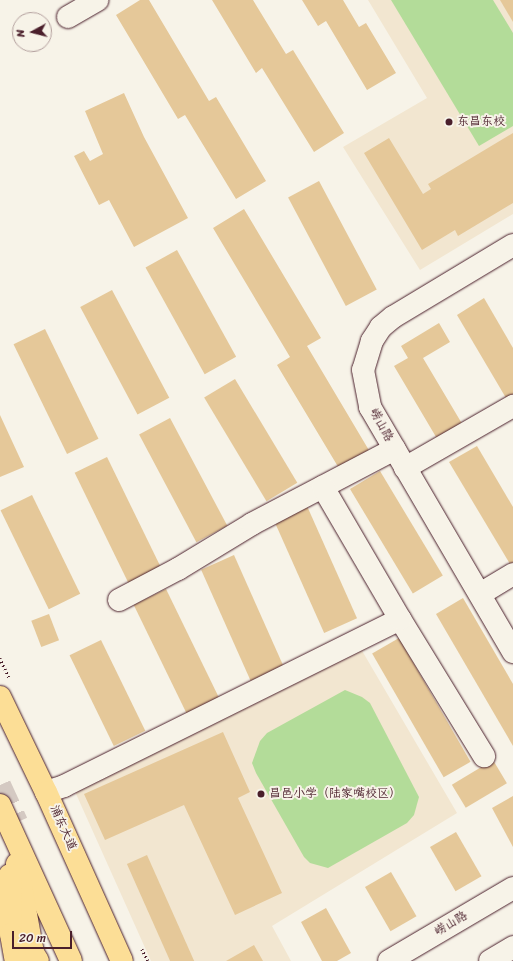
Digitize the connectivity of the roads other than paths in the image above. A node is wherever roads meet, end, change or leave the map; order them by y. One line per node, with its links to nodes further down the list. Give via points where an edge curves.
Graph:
1 (97, 0): 2 (street)
2 (68, 17)
3 (513, 245): 5 (street, 崂山路, via 399,312 381,327 372,341 363,370 365,388 370,407)
4 (513, 406): 6 (street)
5 (395, 449): 6 (street, 崂山路); 7 (street)
6 (405, 468): 9 (street, 崂山路)
7 (323, 487): 10 (street); 11 (street)
8 (513, 574): 9 (street)
9 (480, 594): 12 (street, 崂山路)
10 (119, 600)
11 (400, 619): 14 (street); 15 (street, via 64,786)
12 (513, 652)
13 (0, 697): 15 (main road, 浦东大道)
14 (484, 756)
15 (46, 792): 23 (main road, 浦东大道)
16 (0, 805): 17 (main road)
17 (10, 827): 20 (main road, via 11,934); 21 (main road, via 33,953); 22 (main road)
18 (513, 888): 24 (street, 崂山路)
19 (513, 947): 25 (street)
20 (16, 961)
21 (38, 961)
22 (71, 961)
23 (122, 961)
24 (389, 961)
25 (490, 961)

